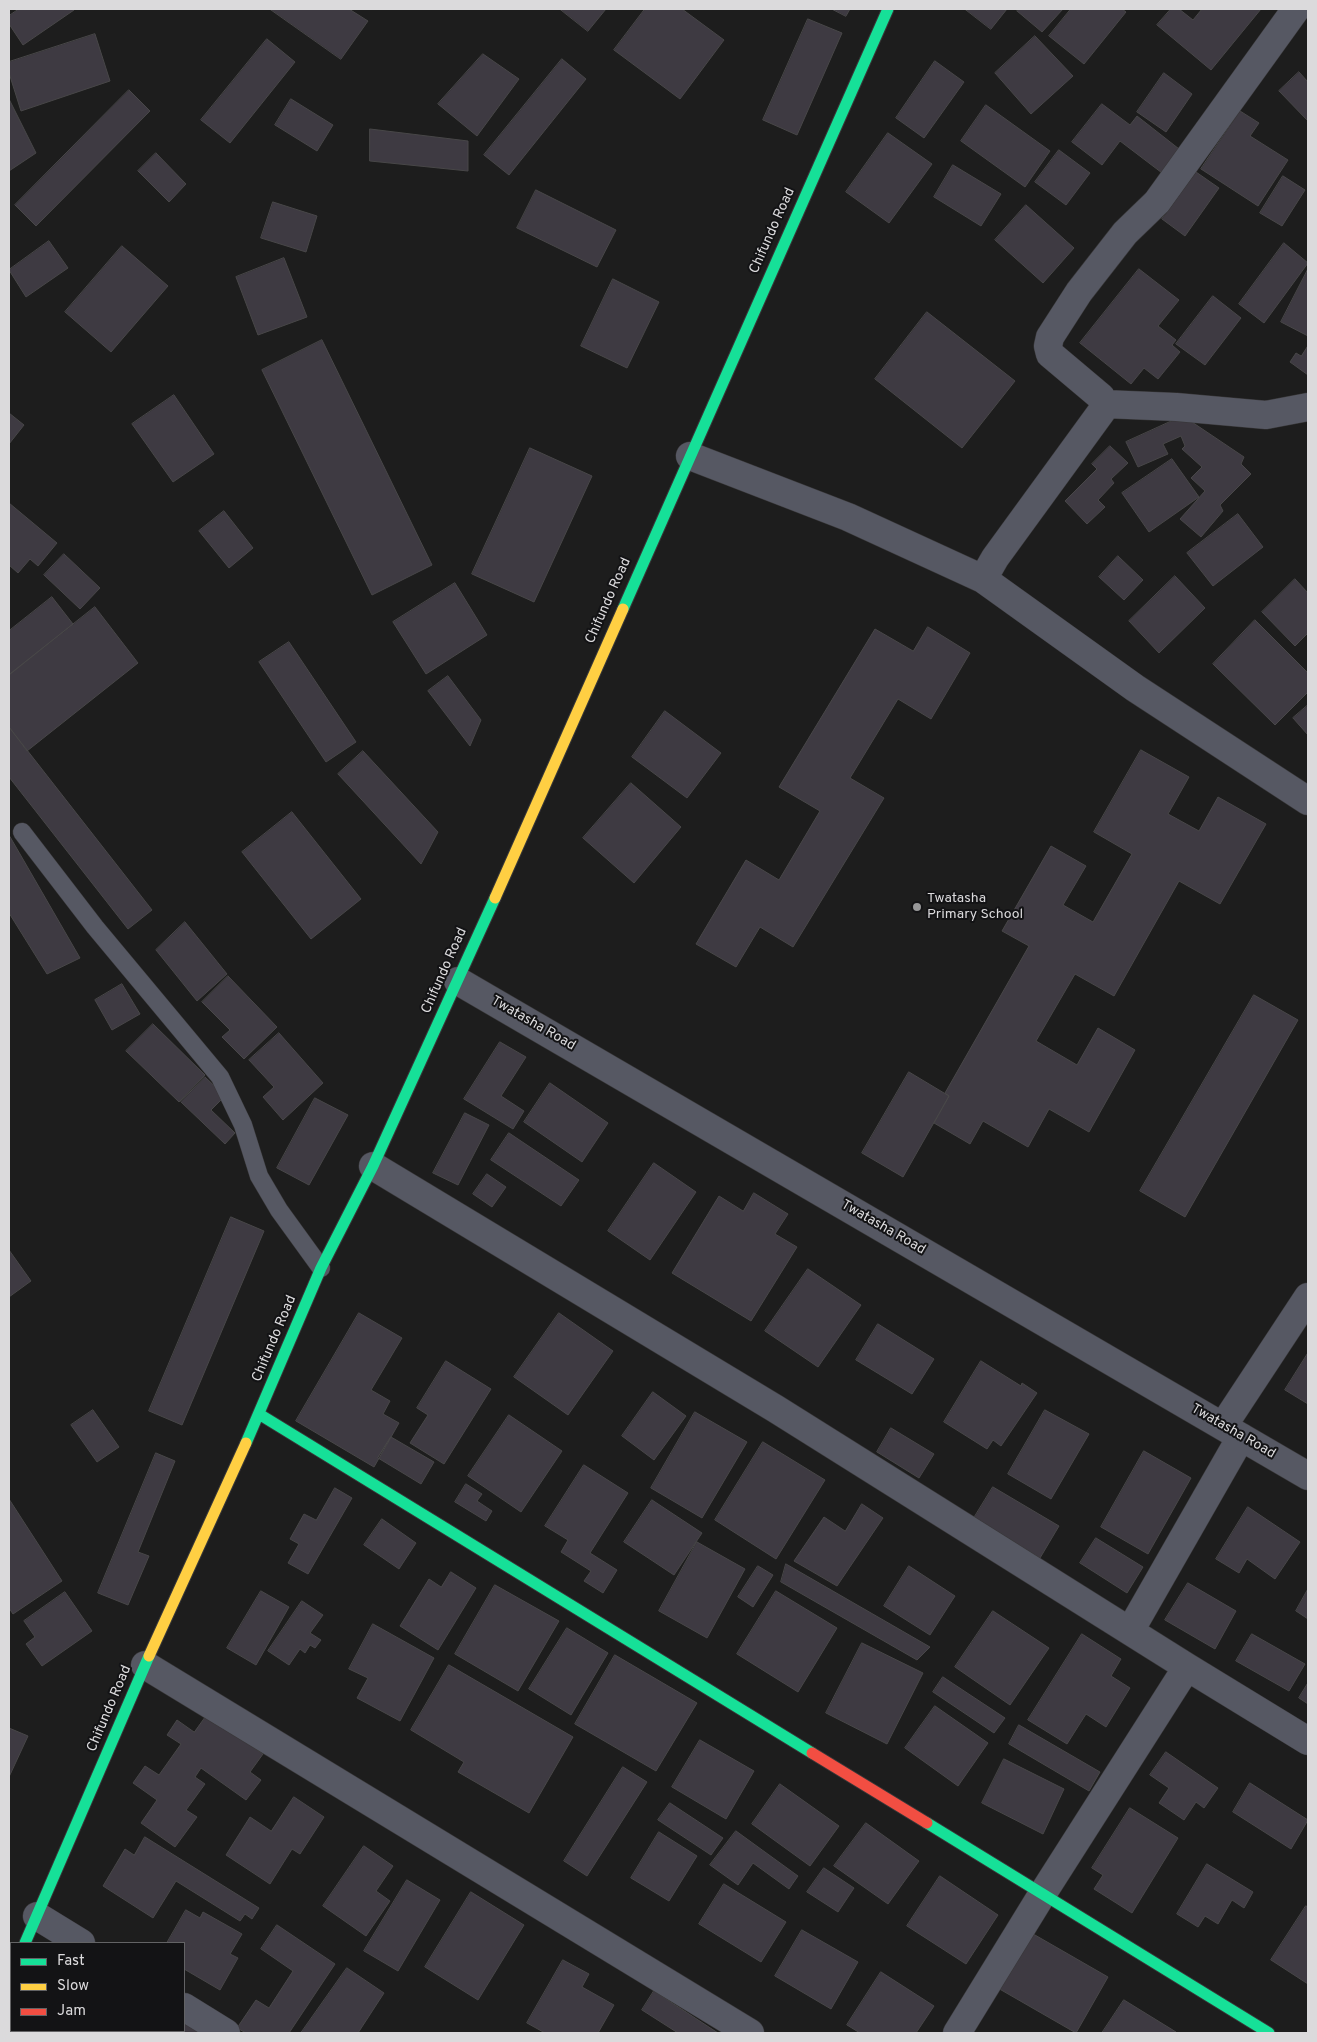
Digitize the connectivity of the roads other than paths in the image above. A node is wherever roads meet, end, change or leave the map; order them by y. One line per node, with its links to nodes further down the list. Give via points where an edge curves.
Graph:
1 (888, 9): 5 (street, Chifundo Road)
2 (1296, 9): 3 (street, via 1157,202 1125,233 1079,292 1050,337 1050,354 1101,396)
3 (1104, 404): 4 (street, via 1266,415); 6 (street)
4 (1308, 407)
5 (690, 456): 6 (street, via 848,517); 9 (street, Chifundo Road)
6 (983, 579): 7 (street, via 1135,688)
7 (1308, 801)
8 (22, 832): 11 (lane, via 95,927 220,1077 243,1125 259,1176)
9 (458, 981): 10 (street, Chifundo Road); 14 (street, Twatasha Road)
10 (373, 1166): 11 (street, Chifundo Road); 16 (street, via 776,1409)
11 (321, 1268): 13 (street, Chifundo Road)
12 (1308, 1297): 14 (street)
13 (259, 1414): 17 (street, Chifundo Road); 20 (street)
14 (1232, 1431): 15 (street, Twatasha Road); 16 (street)
15 (1308, 1476)
16 (1130, 1631): 18 (street)
17 (145, 1665): 21 (street, Chifundo Road); 26 (street)
18 (1187, 1667): 19 (street); 20 (street)
19 (1308, 1740)
20 (1043, 1893): 27 (street); 28 (street)
21 (37, 1916): 22 (street, Chifundo Road); 23 (street)
22 (25, 1942)
23 (79, 1942)
24 (185, 2008): 25 (street)
25 (226, 2033)
26 (750, 2033)
27 (957, 2033)
28 (1269, 2033)

